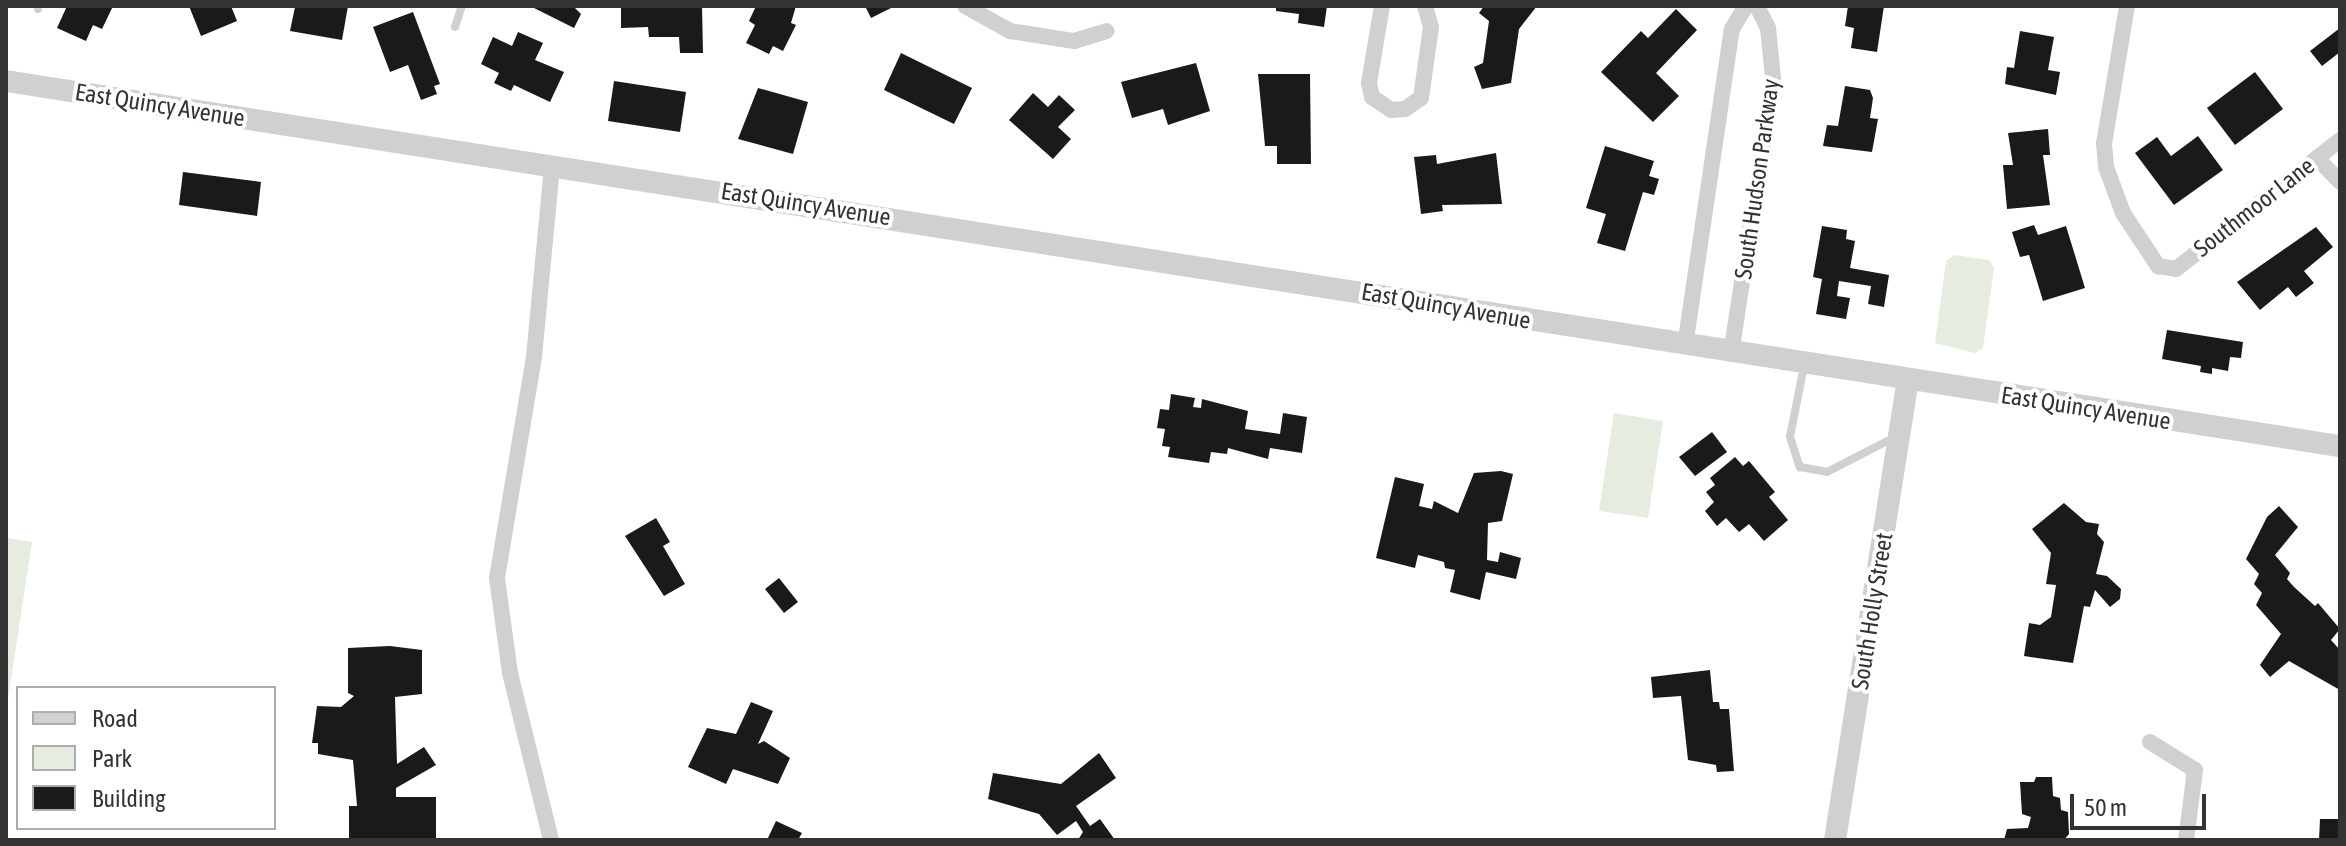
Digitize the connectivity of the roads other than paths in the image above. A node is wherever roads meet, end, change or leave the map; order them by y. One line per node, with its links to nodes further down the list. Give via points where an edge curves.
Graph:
1 (462, 6): 8 (lane)
2 (965, 6): 9 (street, via 1010,31 1074,41)
3 (1382, 6): 4 (street, via 1369,83 1372,97 1391,110 1405,109 1421,98 1431,27)
4 (1425, 6)
5 (1746, 6): 15 (street, South Hudson Parkway, via 1732,29)
6 (1757, 6): 16 (street, South Hudson Parkway, via 1768,28 1773,78)
7 (2127, 6): 12 (street, Southmoor Lane, via 2104,143 2106,167 2123,213 2158,266 2168,272)
8 (455, 27)
9 (1106, 31)
10 (6, 81): 13 (street, East Quincy Avenue)
11 (2340, 140): 12 (street, Southmoor Lane)
12 (2317, 158): 14 (street)
13 (552, 165): 15 (street, East Quincy Avenue); 22 (street, via 534,357 497,578 510,673)
14 (2340, 182)
15 (1685, 346): 16 (street, East Quincy Avenue)
16 (1731, 354): 17 (street, East Quincy Avenue)
17 (1804, 365): 18 (street, East Quincy Avenue); 19 (lane, via 1790,437 1800,467 1827,472)
18 (1908, 381): 19 (street, South Holly Street); 20 (street, East Quincy Avenue)
19 (1900, 435): 23 (street, South Holly Street)
20 (2340, 446)
21 (2150, 742): 24 (street, via 2195,770)
22 (551, 840)
23 (1835, 840)
24 (2186, 840)

